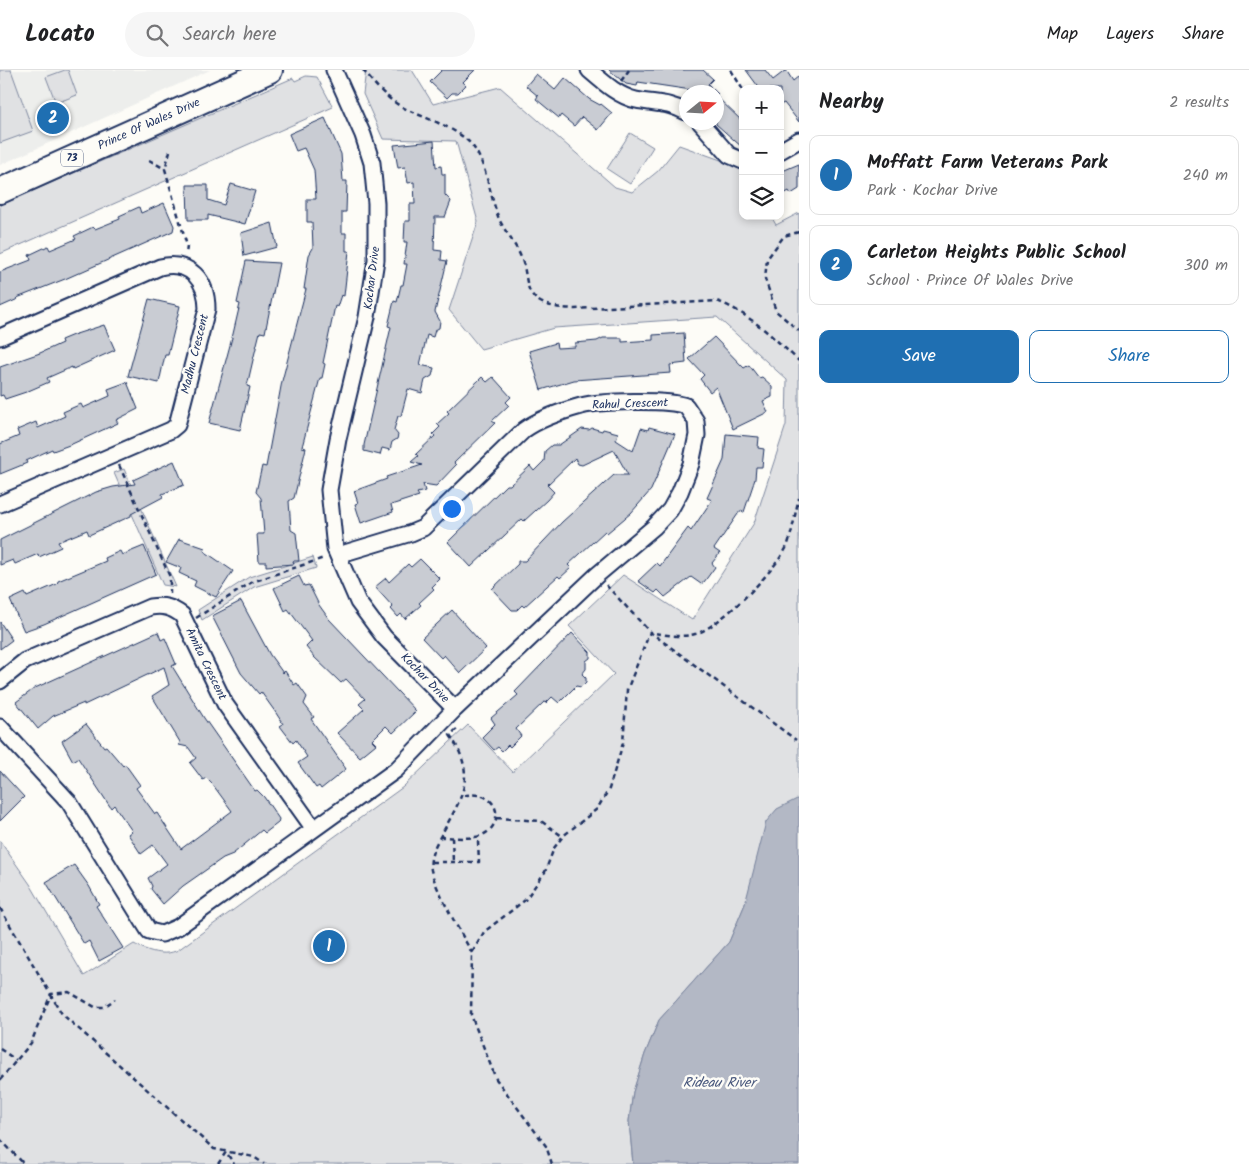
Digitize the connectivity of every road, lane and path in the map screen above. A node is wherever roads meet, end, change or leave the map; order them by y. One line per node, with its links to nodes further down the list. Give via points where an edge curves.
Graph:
1 (270, 70): 15 (main road, Prince Of Wales Drive / 73)
2 (334, 70): 24 (street, Kochar Drive, via 372,163 376,203 376,260 367,317 329,490)
3 (363, 70): 20 (path, via 399,106 454,131 474,148 483,162 500,222 516,246 523,262 526,284 536,300 575,309 717,300 748,318)
4 (589, 70): 7 (street, via 612,89 635,100 672,104)
5 (731, 70): 6 (path)
6 (740, 85)
7 (679, 108)
8 (707, 130): 12 (street, via 729,155)
9 (799, 140): 10 (street)
10 (784, 149)
11 (170, 151): 14 (path)
12 (739, 159)
13 (149, 160): 14 (path)
14 (165, 169): 17 (path, via 187,246)
15 (0, 190)
16 (799, 232): 18 (path, via 784,236 767,259 765,279 776,311)
17 (184, 267): 19 (street, via 160,266); 21 (street, Madhu Crescent, via 196,275 207,297 180,418 171,430)
18 (799, 331)
19 (0, 337)
20 (799, 361)
21 (115, 454): 23 (street, Madhu Crescent); 26 (path, via 170,577)
22 (799, 498): 28 (path, via 788,544 778,563 727,613 697,634 682,636)
23 (0, 504)
24 (338, 555): 25 (street, Rahul Crescent, via 423,528 532,424 582,405 664,400 686,406 696,421 697,435 691,464 680,492 670,510 654,527); 27 (path, via 252,582); 30 (street, Kochar Drive, via 358,602 384,637)
25 (597, 575): 28 (path); 30 (street, Rahul Crescent)
26 (171, 608): 27 (street, Amita Crescent, via 182,615); 29 (street, via 161,605 150,607 25,661)
27 (187, 624): 36 (street, Amita Crescent, via 225,704)
28 (650, 632): 33 (path); 37 (path, via 627,690 623,743 609,789 597,809)
29 (0, 681)
30 (455, 709): 36 (street, Kochar Drive, via 396,770)
31 (0, 727): 36 (street, Kochar Drive, via 69,802 149,930 162,934 178,927)
32 (457, 729): 34 (path, via 450,735 462,752 466,771)
33 (796, 740)
34 (462, 796): 35 (path, via 475,793 486,797 495,807); 38 (path)
35 (496, 818): 37 (path, via 542,821); 40 (path, via 491,829)
36 (314, 829)
37 (563, 836): 44 (path, via 554,848 546,872 525,900 484,932)
38 (439, 837): 39 (path); 41 (path, via 432,849)
39 (452, 837): 40 (path); 42 (path)
40 (475, 837): 42 (path, via 479,862)
41 (432, 862): 42 (path); 44 (path, via 431,869 438,885)
42 (453, 862)
43 (0, 908): 45 (path)
44 (472, 953): 56 (path, via 471,1015 496,1079 546,1146)
45 (50, 994): 46 (path, via 69,992 95,1007 104,1007); 48 (path, via 31,1043); 51 (path, via 62,1014 214,1149)
46 (115, 999)
47 (0, 1050): 48 (path)
48 (16, 1060): 49 (path)
49 (0, 1080)
50 (0, 1139): 52 (path)
51 (226, 1152): 53 (path); 54 (path); 55 (path, via 254,1157)
52 (24, 1164)
53 (218, 1164)
54 (234, 1164)
55 (264, 1164)
56 (552, 1164)

